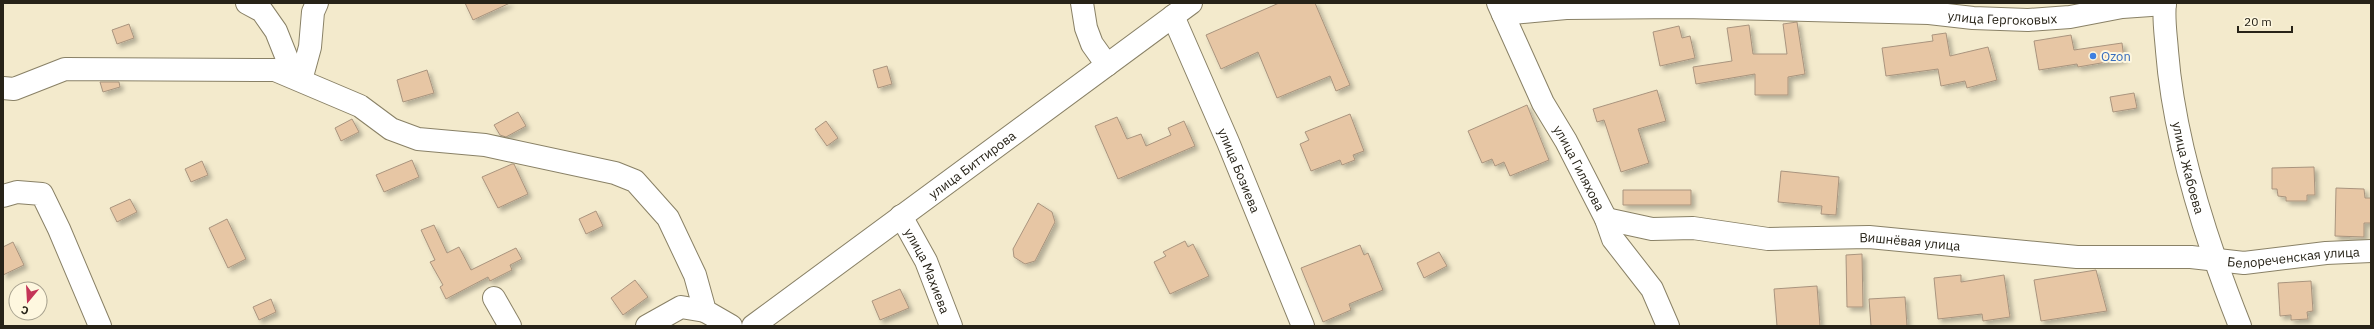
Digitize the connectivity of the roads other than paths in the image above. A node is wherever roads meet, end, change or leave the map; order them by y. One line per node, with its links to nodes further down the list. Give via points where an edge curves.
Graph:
1 (247, 3): 9 (street, via 262,10 276,31 288,61)
2 (317, 3): 9 (street, via 313,12 310,47)
3 (1082, 3): 8 (street, via 1090,39)
4 (1191, 3): 7 (street, улица Биттирова)
5 (2165, 3): 6 (street, улица Гергоковых, via 2122,7 2070,17 2028,20 1929,13 1684,8); 15 (street, улица Жабоева, via 2169,81 2177,122)
6 (1501, 9): 13 (street, улица Гиляхова, via 1543,104 1566,141)
7 (1173, 16): 8 (street, улица Биттирова); 24 (street, улица Бозиева)
8 (1107, 66): 12 (street, улица Биттирова)
9 (301, 80): 10 (street, via 275,70 65,69 14,89); 17 (street, via 360,106 391,129 418,139 485,145 609,171 635,181 668,218 695,275)
10 (3, 88)
11 (3, 196): 18 (street, via 18,192 42,194)
12 (901, 216): 22 (street, улица Биттирова); 23 (street, улица Махиева, via 926,261)
13 (1606, 219): 15 (street, Вишнёвая улица, via 1652,229 1693,228 1768,239 1846,236 2077,257 2146,255); 25 (street, улица Гиляхова, via 1613,240 1652,289)
14 (2371, 251): 15 (street, Белореченская улица, via 2326,253 2244,263)
15 (2215, 260): 26 (street, улица Жабоева)
16 (494, 298): 19 (street)
17 (705, 311): 20 (street, via 681,307); 21 (street)
18 (100, 326)
19 (510, 326)
20 (647, 326)
21 (730, 326)
22 (753, 326)
23 (951, 326)
24 (1303, 326)
25 (1668, 326)
26 (2240, 326)

